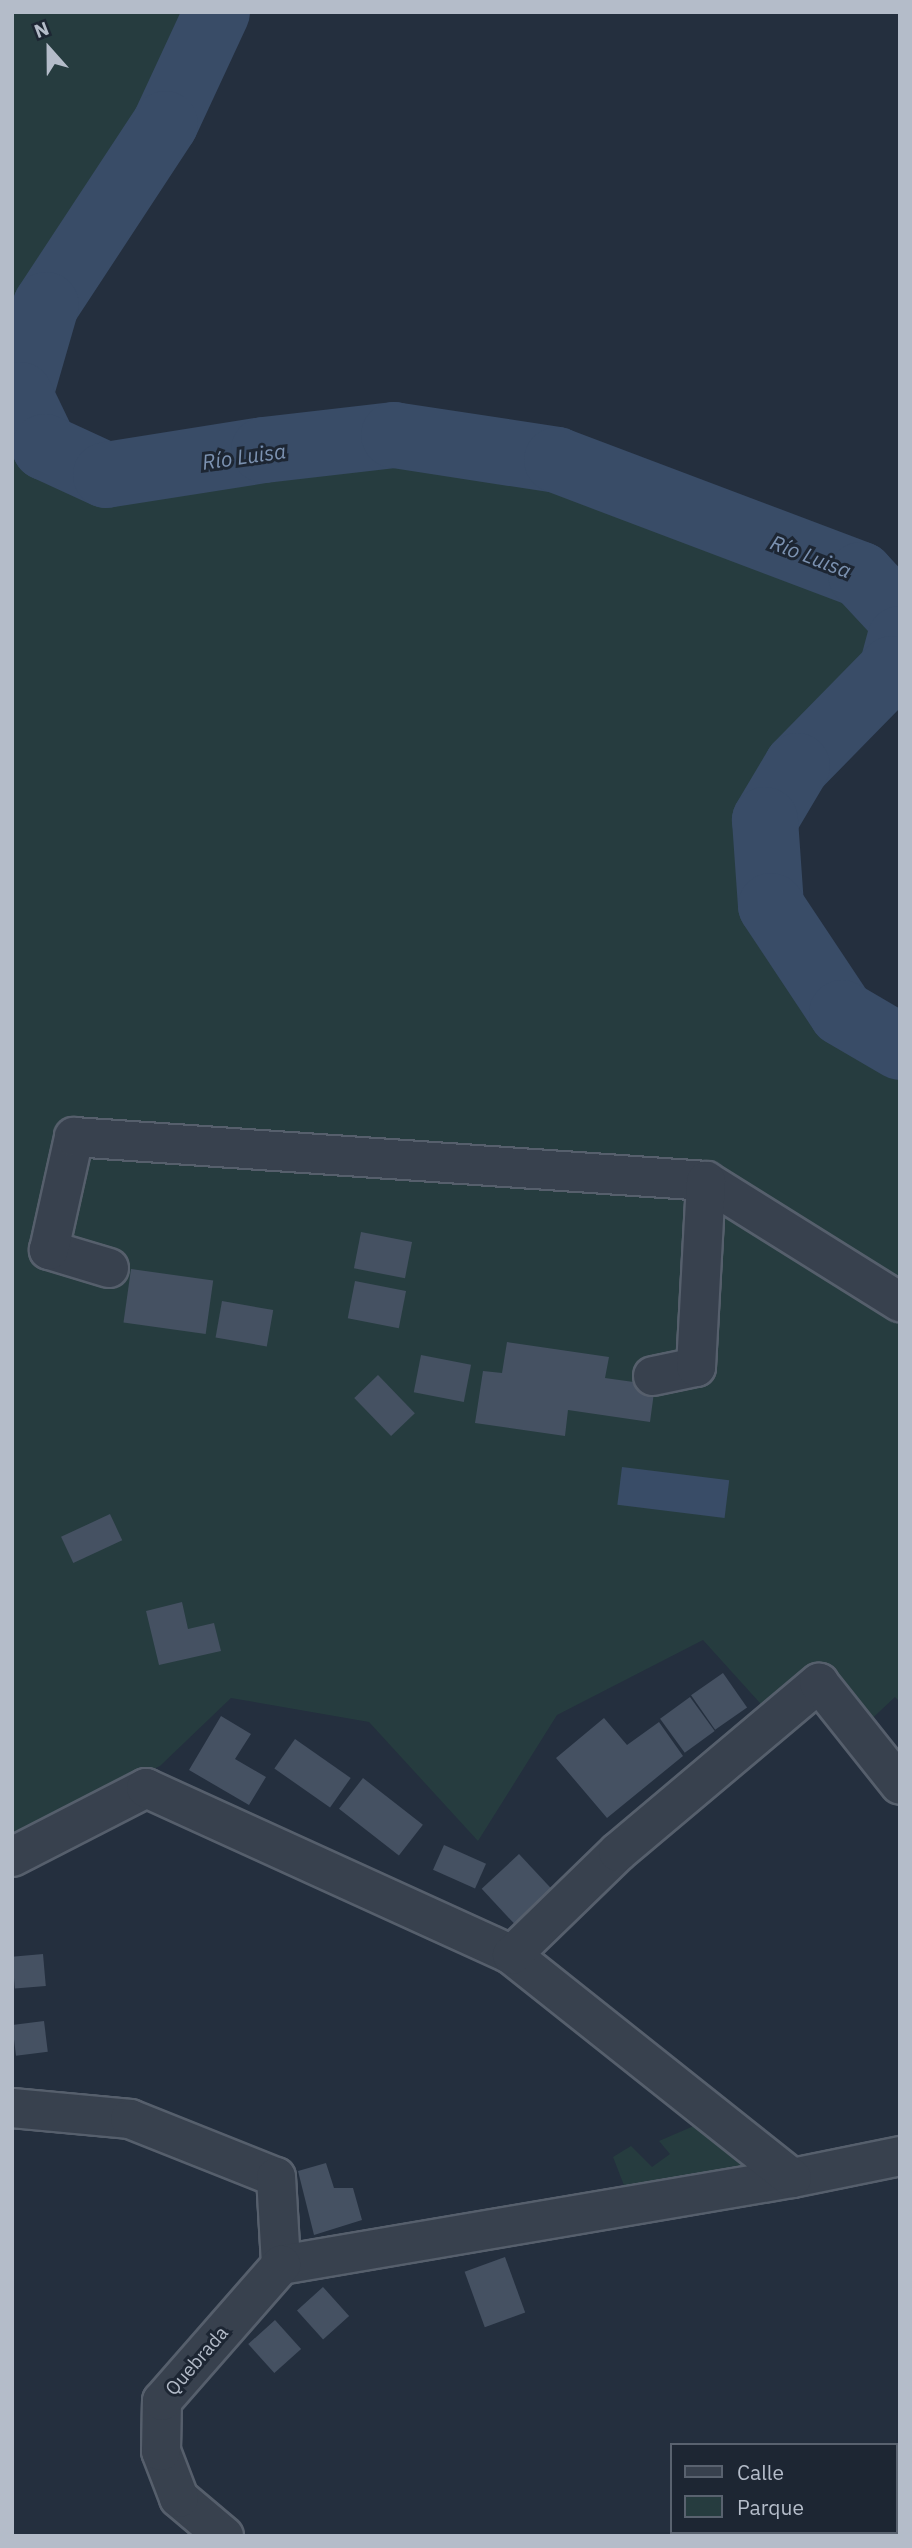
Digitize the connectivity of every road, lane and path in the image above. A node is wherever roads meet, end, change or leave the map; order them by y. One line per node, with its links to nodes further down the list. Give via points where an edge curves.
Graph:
1 (706, 1181): 2 (street, via 74,1137 49,1250); 3 (street); 4 (street, via 696,1367)
2 (109, 1268)
3 (900, 1302)
4 (653, 1376)
5 (900, 1785): 7 (street, via 819,1683 618,1852)
6 (12, 1857): 7 (street, via 146,1788)
7 (512, 1955): 10 (street)
8 (12, 2108): 11 (street, via 130,2119 276,2177)
9 (900, 2157): 10 (street)
10 (792, 2178): 11 (street)
11 (281, 2265): 12 (street, Quebrada, via 162,2401 161,2451 179,2498)
12 (224, 2536)

